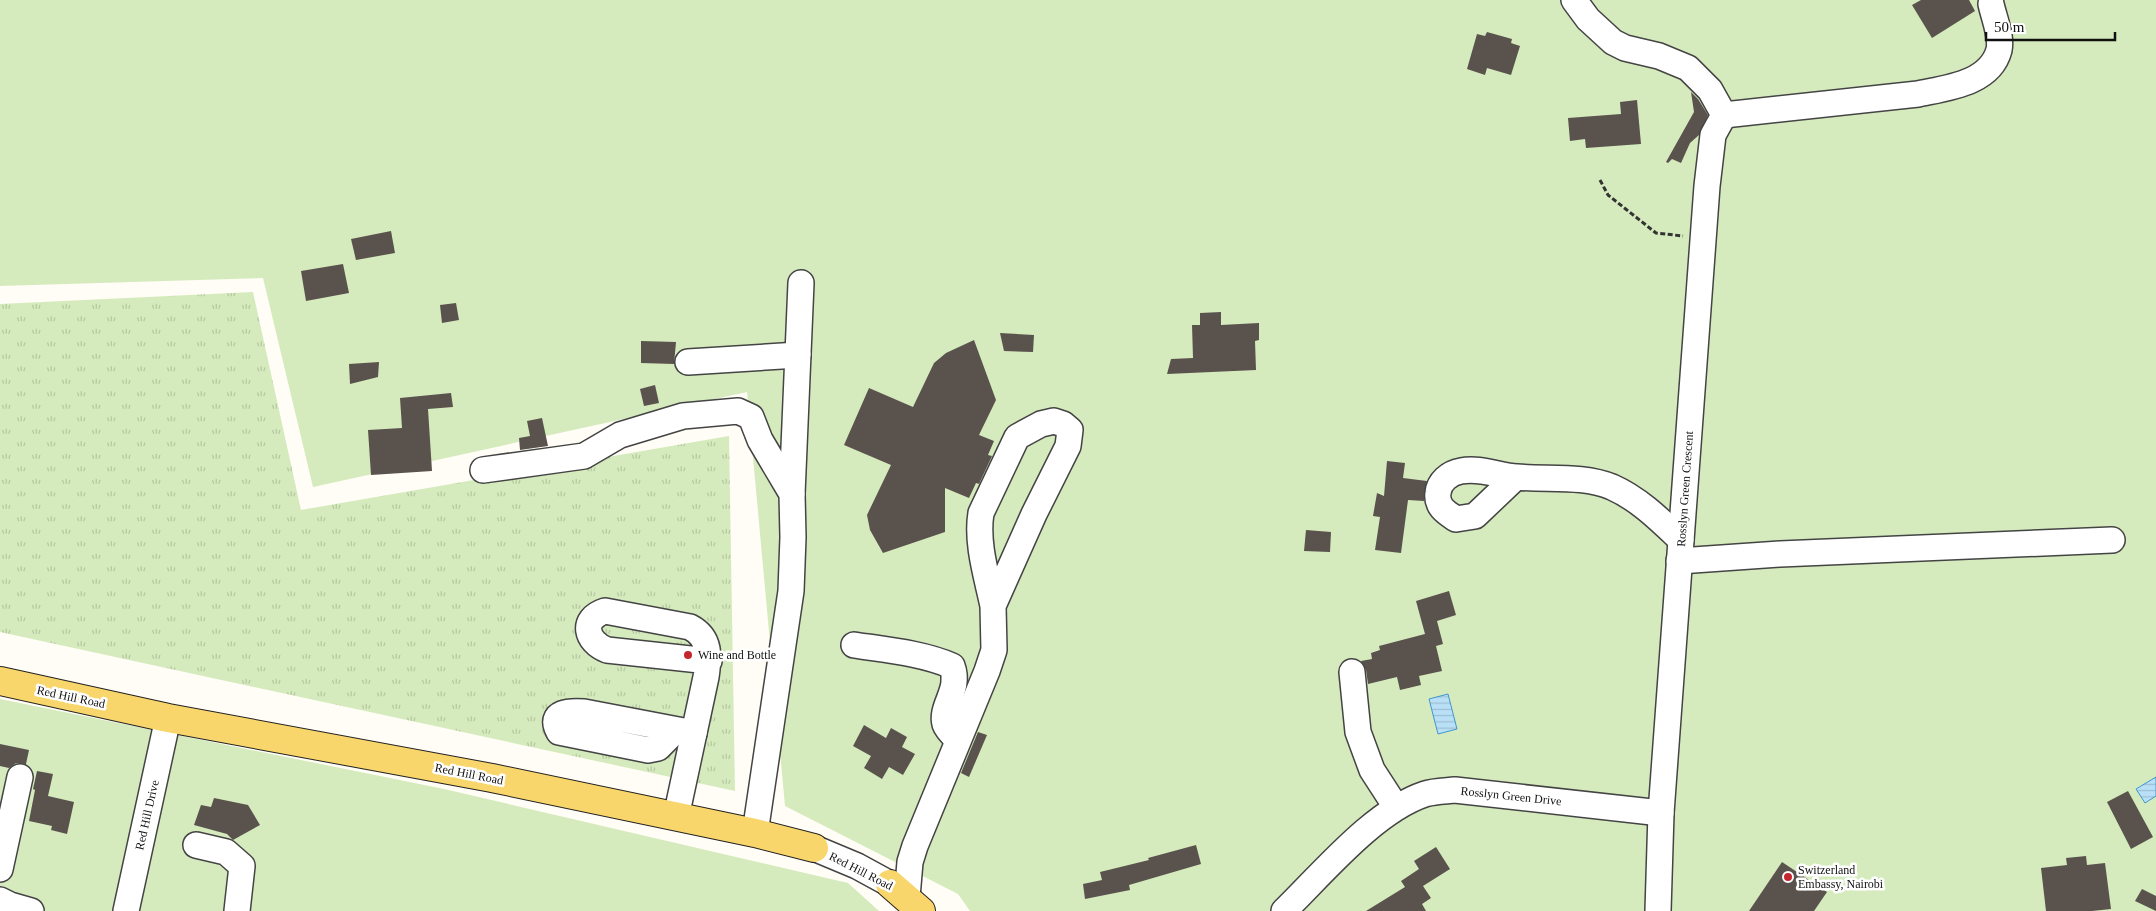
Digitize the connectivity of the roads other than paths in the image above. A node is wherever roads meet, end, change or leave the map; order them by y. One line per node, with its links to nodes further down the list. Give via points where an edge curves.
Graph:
1 (1574, 0): 3 (street, via 1588,19 1613,42 1688,68 1710,90)
2 (1991, 4): 3 (street, via 1999,49 1993,62 1976,79 1918,94)
3 (1724, 116): 11 (street, Rosslyn Green Crescent, via 1713,135)
4 (801, 283): 5 (street)
5 (798, 355): 6 (street); 9 (street)
6 (688, 362)
7 (484, 470): 9 (street, via 584,456 620,436 674,419 738,411 751,417 760,440)
8 (1516, 477): 11 (street, via 1584,481 1611,487 1645,507)
9 (792, 494): 23 (street, via 791,591)
10 (2112, 540): 11 (street, via 1780,554)
11 (1680, 550): 21 (street, Rosslyn Green Crescent)
12 (993, 606): 12 (street, via 1068,446 1070,430 1063,424 1054,421 1041,424 1017,437 981,514 983,554); 18 (street, via 994,650)
13 (854, 645): 18 (street, via 942,661 952,666 956,676 944,717 946,726)
14 (709, 661): 22 (street, via 685,732)
15 (1352, 672): 20 (street, via 1358,732 1372,770)
16 (0, 682): 17 (main road, Red Hill Road)
17 (168, 718): 22 (main road, Red Hill Road, via 492,778); 30 (street, Red Hill Drive)
18 (958, 740): 27 (street, via 910,862)
19 (20, 777): 26 (street)
20 (1396, 807): 21 (street, Rosslyn Green Drive, via 1426,794 1455,790); 32 (street, Rosslyn Green Drive, via 1370,827)
21 (1661, 814): 33 (street, Rosslyn Green Crescent)
22 (676, 817): 23 (main road, Red Hill Road)
23 (755, 833): 25 (main road, Red Hill Road)
24 (196, 845): 31 (street, via 226,852 242,866)
25 (814, 848): 27 (street, Red Hill Road, via 857,866)
26 (0, 869)
27 (906, 897)
28 (0, 900): 29 (street)
29 (32, 911)
30 (126, 911)
31 (237, 911)
32 (1284, 911)
33 (1658, 911)

